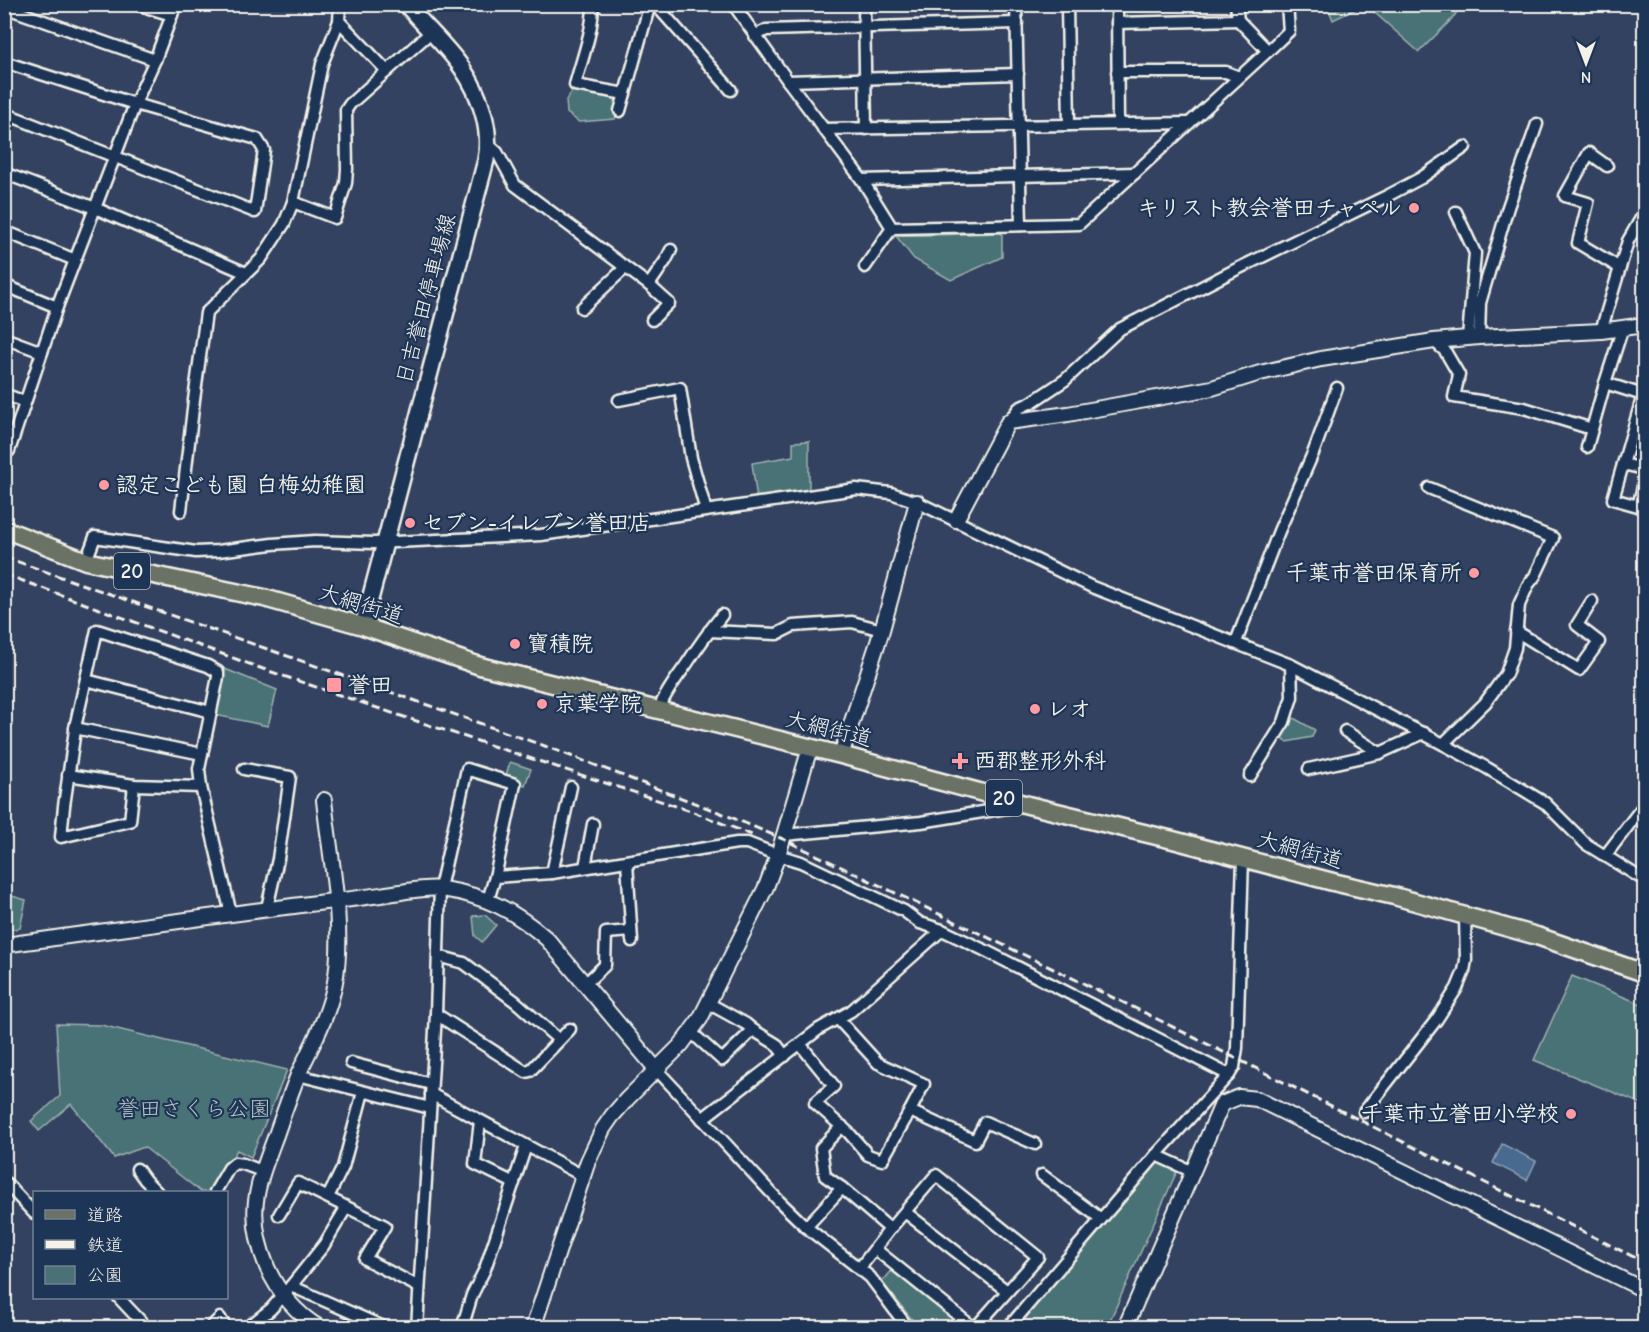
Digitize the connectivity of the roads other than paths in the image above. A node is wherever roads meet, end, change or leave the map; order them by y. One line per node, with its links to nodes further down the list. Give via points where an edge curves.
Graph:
1 (136, 4): 14 (street)
2 (340, 4): 16 (street)
3 (593, 4): 32 (street, via 575,85)
4 (653, 4): 31 (street); 32 (street)
5 (732, 4): 21 (street)
6 (864, 4): 19 (street)
7 (1016, 4): 17 (street)
8 (1067, 4): 39 (street)
9 (1117, 4): 18 (street)
10 (1236, 4): 15 (street)
11 (1287, 4): 22 (street, via 1289,31)
12 (411, 6): 20 (main road, 日吉誉田停車場線)
13 (4, 7): 23 (street)
14 (174, 10): 23 (street)
15 (1238, 20): 18 (street); 22 (street)
16 (339, 21): 25 (street); 51 (street, via 322,64)
17 (1017, 23): 19 (street); 27 (street)
18 (1117, 23): 26 (street)
19 (864, 27): 21 (street, via 766,30); 29 (street)
20 (431, 33): 25 (street); 43 (main road, 日吉誉田停車場線, via 463,69 483,112)
21 (755, 36): 30 (street)
22 (1268, 51): 28 (street)
23 (155, 60): 33 (street)
24 (4, 62): 33 (street)
25 (387, 71): 51 (street, via 346,110 346,183 335,218)
26 (1118, 72): 28 (street, via 1226,72); 37 (street)
27 (1018, 74): 29 (street); 40 (street)
28 (1239, 77): 36 (street)
29 (865, 79): 30 (street); 42 (street)
30 (788, 81): 41 (street)
31 (731, 90)
32 (625, 94): 34 (street)
33 (135, 104): 45 (street); 45 (street, via 257,139 264,150 255,212)
34 (620, 111)
35 (4, 113): 45 (street)
36 (1189, 123): 37 (street); 48 (street)
37 (1118, 124): 39 (street)
38 (1537, 124): 72 (street, via 1508,207)
39 (1069, 125): 40 (street)
40 (1019, 126): 42 (street); 49 (street)
41 (823, 129): 42 (street); 50 (street)
42 (866, 129)
43 (489, 145): 61 (street, via 515,185); 94 (main road, 日吉誉田停車場線)
44 (1465, 147): 81 (street, via 1389,195 1120,329 1065,380 1019,408)
45 (114, 157): 52 (street)
46 (1607, 166): 62 (street, via 1589,153 1565,196 1588,203 1578,243)
47 (4, 173): 52 (street)
48 (1135, 173): 49 (street); 55 (street, via 1079,224)
49 (1020, 176): 50 (street); 55 (street)
50 (862, 180): 56 (street)
51 (293, 202): 63 (street, via 273,241)
52 (95, 208): 59 (street); 63 (street)
53 (1456, 212): 72 (street, via 1475,253)
54 (1644, 213): 62 (street, via 1628,241)
55 (1021, 225): 56 (street)
56 (892, 228): 60 (street)
57 (4, 231): 59 (street)
58 (671, 250): 65 (street)
59 (75, 260): 66 (street)
60 (865, 267)
61 (625, 268): 65 (street); 67 (street)
62 (1620, 268): 71 (street)
63 (246, 273): 90 (street, via 206,313)
64 (4, 285): 66 (street)
65 (649, 285): 68 (street, via 669,303)
66 (57, 307): 75 (street)
67 (582, 308)
68 (652, 320)
69 (1644, 324): 70 (street)
70 (1623, 327): 71 (street); 76 (street)
71 (1601, 331): 72 (street)
72 (1473, 337): 74 (street)
73 (4, 338): 75 (street)
74 (1434, 341): 81 (street, via 1321,359 1212,388); 82 (street, via 1459,375 1454,397 1524,408)
75 (42, 352): 80 (street)
76 (1605, 383): 82 (street); 85 (street, via 1643,395)
77 (1337, 388): 102 (street)
78 (4, 394): 80 (street)
79 (619, 400): 91 (street, via 680,388 691,458)
80 (25, 402): 84 (street)
81 (1008, 422): 92 (street)
82 (1592, 429): 83 (street)
83 (1587, 447)
84 (6, 451)
85 (1623, 464): 86 (street); 87 (street, via 1613,499 1638,506)
86 (1644, 469)
87 (1644, 483)
88 (1429, 488): 101 (street, via 1553,538 1519,605)
89 (917, 502): 91 (street, via 891,493 856,489); 92 (street); 99 (street)
90 (181, 511)
91 (706, 511): 94 (street, via 541,536)
92 (956, 520): 102 (street, via 1092,587)
93 (4, 529): 95 (main road, 大網街道 / 20)
94 (386, 542): 95 (street, via 315,541 196,552 95,537); 98 (main road, 日吉誉田停車場線)
95 (86, 561): 98 (main road, 大網街道 / 20, via 264,598)
96 (1592, 600): 101 (street, via 1577,625 1599,642 1579,670)
97 (722, 615): 100 (street)
98 (363, 626): 105 (main road, 大網街道 / 20, via 480,666)
99 (882, 630): 100 (street, via 852,622 793,626 777,634); 114 (street)
100 (709, 631): 105 (street)
101 (1516, 631): 110 (street, via 1512,659 1500,684)
102 (1236, 642): 103 (street)
103 (1291, 665): 109 (street); 118 (street, via 1292,697 1284,722)
104 (86, 680): 106 (street); 106 (street, via 97,630 218,672); 107 (street)
105 (658, 709): 111 (main road, 大網街道 / 20)
106 (211, 712): 113 (street)
107 (75, 728): 113 (street); 117 (street)
108 (1345, 731): 112 (street)
109 (1424, 734): 110 (street); 112 (street)
110 (1443, 744): 128 (street, via 1545,803 1586,844)
111 (810, 748): 114 (main road, 大網街道 / 20); 126 (street)
112 (1380, 753): 116 (street)
113 (202, 754): 120 (street)
114 (841, 755): 123 (main road, 大網街道 / 20)
115 (244, 769): 138 (street, via 291,777)
116 (1309, 769)
117 (68, 775): 119 (street); 119 (street, via 61,837 130,821)
118 (1250, 776)
119 (134, 784): 120 (street)
120 (201, 787): 139 (street)
121 (571, 787): 132 (street)
122 (324, 800): 137 (street)
123 (1028, 805): 126 (street, via 921,822); 129 (main road, 大網街道 / 20)
124 (1644, 805): 128 (street)
125 (593, 824): 131 (street)
126 (784, 835): 127 (street)
127 (778, 855): 130 (street, via 737,843); 141 (street, via 801,862 904,911 920,923); 146 (street)
128 (1605, 856): 133 (street)
129 (1243, 858): 140 (main road, 大網街道 / 20); 157 (street, via 1237,1048)
130 (627, 862): 131 (street); 145 (street, via 632,936 606,933 605,965)
131 (585, 867): 132 (street)
132 (552, 873): 134 (street)
133 (1642, 874)
134 (495, 877): 135 (street, via 515,784 467,769); 136 (street)
135 (440, 888): 136 (street); 137 (street); 143 (street)
136 (488, 900): 145 (street, via 531,925)
137 (336, 901): 138 (street); 158 (street, via 335,982 328,1010)
138 (267, 908): 139 (street)
139 (231, 914): 142 (street)
140 (1465, 916): 144 (main road, 大網街道 / 20, via 1556,941); 163 (street, via 1466,960 1457,988)
141 (942, 930): 148 (street, via 851,1011); 157 (street)
142 (4, 945)
143 (438, 956): 147 (street); 152 (street, via 464,963)
144 (1644, 973)
145 (585, 984): 156 (street)
146 (708, 1003): 150 (street); 151 (street)
147 (436, 1014): 152 (street, via 526,1072); 159 (street)
148 (838, 1018): 153 (street); 162 (street, via 878,1063 924,1084)
149 (570, 1029): 152 (street)
150 (753, 1030): 151 (street, via 722,1060); 154 (street, via 777,1044)
151 (691, 1032): 156 (street)
152 (559, 1040)
153 (800, 1044): 154 (street); 166 (street, via 834,1086 814,1103)
154 (785, 1056): 164 (street)
155 (351, 1063): 159 (street)
156 (657, 1070): 164 (street); 174 (street, via 607,1122)
157 (1229, 1075): 169 (street)
158 (298, 1076): 160 (street); 171 (street)
159 (431, 1089): 161 (street); 165 (street)
160 (363, 1092): 161 (street); 180 (street, via 343,1167)
161 (430, 1108): 190 (street)
162 (910, 1111): 166 (street, via 882,1160 868,1155); 167 (street, via 975,1141 985,1122)
163 (1364, 1112)
164 (702, 1119): 186 (street)
165 (480, 1121): 168 (street); 176 (street, via 475,1164)
166 (842, 1126): 177 (street, via 821,1148 825,1176)
167 (1035, 1144)
168 (526, 1146): 174 (street); 176 (street)
169 (1156, 1155): 172 (street); 185 (street)
170 (136, 1168): 178 (street)
171 (262, 1171): 179 (street, via 235,1163); 192 (street, via 256,1198 258,1241 273,1279)
172 (1193, 1172): 191 (street, via 1222,1104 1239,1097 1257,1099); 207 (street)
173 (1042, 1175): 185 (street)
174 (582, 1176): 204 (street)
175 (4, 1181): 182 (street)
176 (514, 1184): 203 (street)
177 (842, 1188): 186 (street); 187 (street)
178 (156, 1191)
179 (216, 1191)
180 (328, 1197): 181 (street); 184 (street, via 298,1183)
181 (346, 1208): 190 (street, via 386,1226 365,1259); 192 (street, via 324,1245)
182 (33, 1212)
183 (905, 1212): 187 (street); 193 (street); 193 (street, via 936,1175 1038,1257)
184 (279, 1215)
185 (1101, 1219): 206 (street)
186 (806, 1227): 189 (street)
187 (890, 1229): 188 (street)
188 (875, 1249): 189 (street); 205 (street)
189 (859, 1269): 195 (street, via 870,1277)
190 (419, 1287): 202 (street)
191 (1644, 1290)
192 (288, 1291): 199 (street); 200 (street, via 300,1314); 201 (street)
193 (1007, 1291): 205 (street)
194 (121, 1299): 196 (street)
195 (906, 1327)
196 (147, 1328)
197 (210, 1328): 198 (street, via 220,1318)
198 (226, 1328)
199 (247, 1328)
200 (320, 1328)
201 (386, 1328)
202 (417, 1328)
203 (462, 1328)
204 (533, 1328)
205 (974, 1328)
206 (1008, 1328)
207 (1125, 1328)

